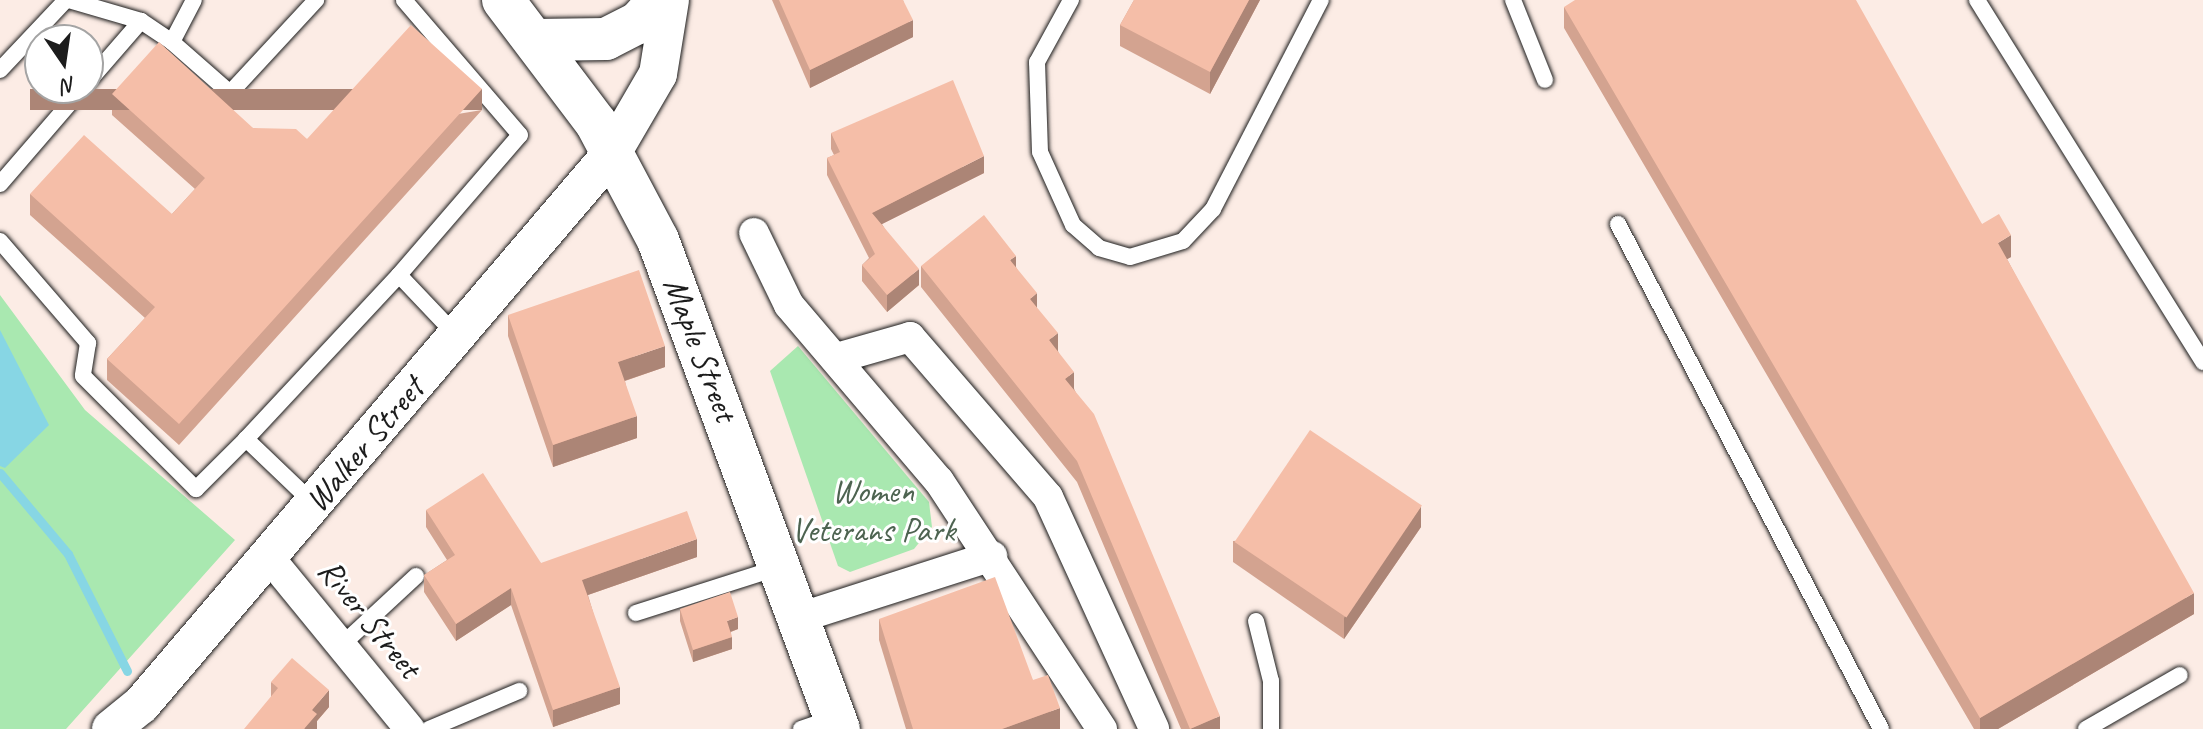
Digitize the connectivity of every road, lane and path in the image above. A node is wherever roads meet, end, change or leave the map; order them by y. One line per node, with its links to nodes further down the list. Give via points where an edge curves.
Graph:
1 (68, 0): 12 (lane); 16 (lane)
2 (194, 0): 14 (lane)
3 (316, 0): 14 (lane, via 230,93)
4 (404, 0): 24 (lane, via 520,135)
5 (503, 0): 13 (main road, Maple Street)
6 (659, 0): 13 (main road, via 638,23 606,39)
7 (670, 0): 19 (street, Walker Street, via 658,74)
8 (1071, 0): 9 (lane, via 1037,62 1040,152 1073,225 1099,248 1130,257 1183,241 1213,209)
9 (1321, 0)
10 (1513, 0): 17 (lane)
11 (1977, 0): 27 (lane)
12 (141, 21): 14 (lane); 15 (lane)
13 (535, 40): 19 (main road, Maple Street)
14 (172, 42)
15 (104, 64)
16 (0, 70)
17 (1545, 80)
18 (69, 104): 20 (lane)
19 (612, 153): 25 (street, Walker Street); 32 (main road, Maple Street, via 690,312)
20 (0, 184)
21 (1618, 224): 47 (lane)
22 (754, 233): 26 (street, via 789,305)
23 (0, 241): 28 (lane, via 88,343 83,376 196,489)
24 (399, 275): 25 (lane); 28 (lane)
25 (456, 335): 29 (street, Walker Street)
26 (837, 358): 30 (street); 45 (street, via 910,337 1048,497)
27 (2203, 362)
28 (246, 439): 29 (lane)
29 (313, 503): 31 (street, Walker Street)
30 (992, 556): 35 (street); 44 (street)
31 (269, 557): 37 (street, River Street); 41 (street, Walker Street, via 141,705)
32 (781, 567): 34 (lane); 35 (main road, Maple Street)
33 (416, 576): 37 (lane)
34 (636, 613)
35 (799, 618): 40 (main road, Maple Street)
36 (1256, 621): 46 (lane, via 1271,681)
37 (345, 642): 42 (street, River Street)
38 (2180, 675): 48 (lane)
39 (519, 691): 43 (lane)
40 (825, 725)
41 (111, 729)
42 (410, 729)
43 (429, 729)
44 (1102, 729)
45 (1154, 729)
46 (1271, 729)
47 (1881, 729)
48 (2086, 729)

